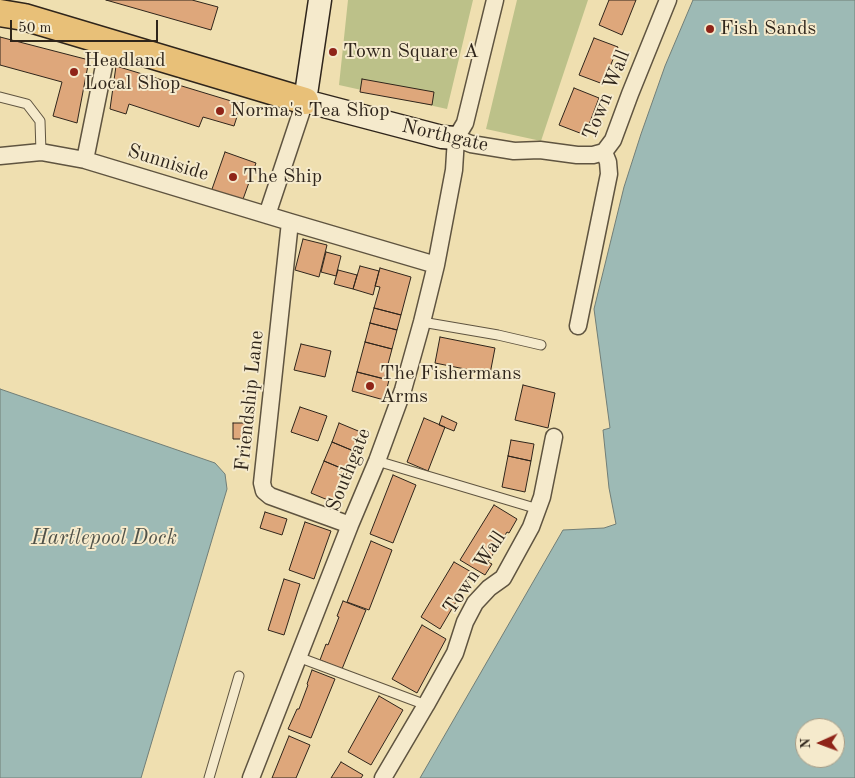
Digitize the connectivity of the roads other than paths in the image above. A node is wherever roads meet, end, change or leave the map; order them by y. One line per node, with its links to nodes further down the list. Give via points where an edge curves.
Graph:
1 (320, 0): 7 (street)
2 (495, 0): 8 (street, via 465,122)
3 (668, 0): 10 (street, Town Wall, via 613,140)
4 (17, 10): 5 (main road, Northgate)
5 (109, 42): 7 (main road, Northgate); 12 (street)
6 (0, 97): 9 (lane, via 27,104 40,121)
7 (305, 101): 8 (street, Northgate); 13 (street)
8 (456, 138): 10 (street, Northgate, via 471,144 514,151 540,150 577,155); 15 (street, Southgate, via 454,170)
9 (41, 152): 11 (street, Sunniside); 12 (street, Sunniside)
10 (604, 152): 17 (street, Town Wall, via 609,174)
11 (0, 156)
12 (85, 160): 13 (street, Sunniside)
13 (267, 215): 14 (street, Sunniside)
14 (290, 222): 15 (street, Sunniside); 22 (street, Friendship Lane, via 262,483 270,496)
15 (436, 265): 16 (street, Southgate)
16 (422, 322): 18 (lane); 20 (street, Southgate, via 403,390)
17 (578, 326)
18 (541, 345)
19 (554, 437): 21 (street, Town Wall)
20 (377, 461): 21 (lane); 22 (street, Southgate)
21 (538, 509): 25 (street, Town Wall, via 503,578 488,588 475,603 455,653)
22 (350, 525): 23 (street, Southgate)
23 (298, 657): 25 (lane); 27 (street, Southgate)
24 (239, 676): 26 (lane)
25 (426, 705): 28 (street, Town Wall)
26 (209, 778)
27 (251, 778)
28 (383, 778)

